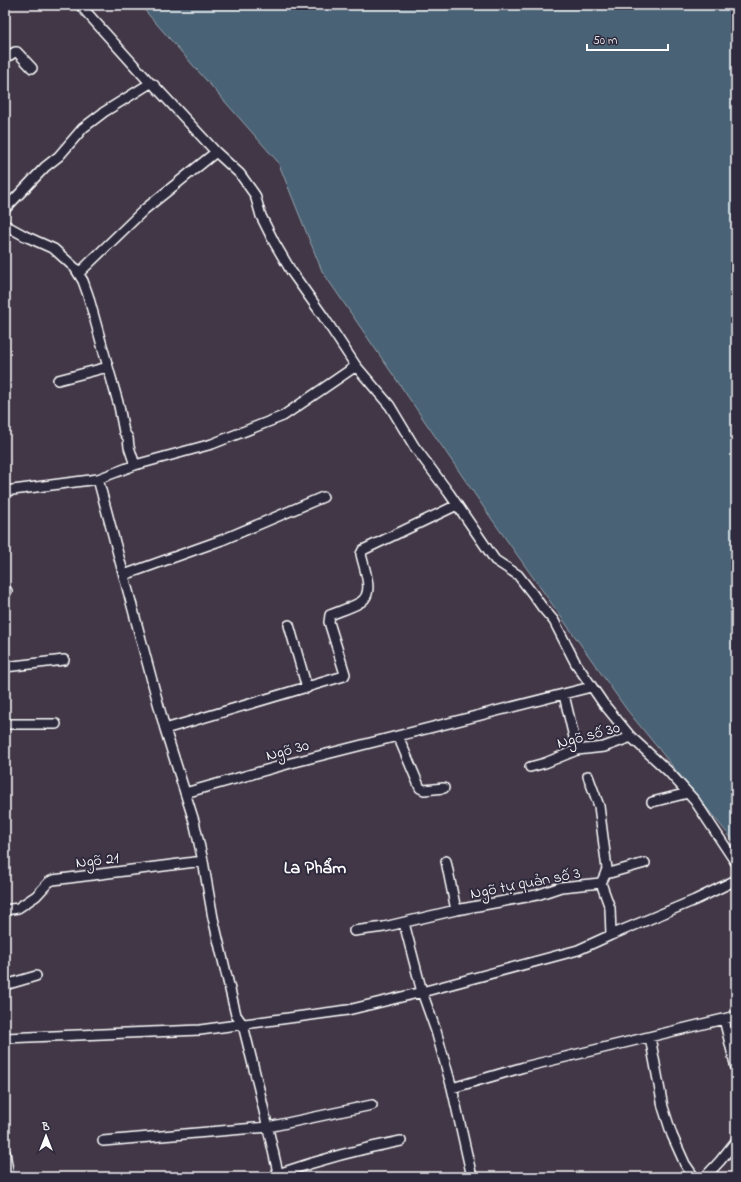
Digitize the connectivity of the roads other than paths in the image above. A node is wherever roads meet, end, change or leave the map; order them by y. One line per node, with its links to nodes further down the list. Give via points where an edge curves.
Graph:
1 (80, 5): 4 (street)
2 (5, 58): 3 (street, via 17,52)
3 (32, 68)
4 (152, 84): 5 (street); 6 (street, via 109,109 83,128 59,156)
5 (216, 152): 8 (street, via 145,209); 9 (street, via 240,174 255,195 261,216 291,271)
6 (5, 209)
7 (5, 225): 8 (street, via 54,249)
8 (79, 273): 10 (street, via 88,295)
9 (356, 366): 12 (street, via 283,416 212,444); 16 (street, via 390,406 414,446)
10 (108, 367): 11 (street); 12 (street)
11 (58, 380)
12 (135, 465): 13 (street)
13 (98, 479): 14 (street); 17 (street)
14 (5, 491)
15 (323, 497): 17 (street, via 222,540)
16 (457, 504): 21 (street, via 496,560 518,575 554,621); 22 (street, via 363,550 361,554 369,589 366,597 360,603 330,616 329,620 345,675)
17 (124, 575): 26 (street)
18 (290, 625): 22 (street)
19 (64, 660): 20 (street)
20 (5, 667)
21 (591, 687): 23 (street, Ngõ 30); 28 (street)
22 (307, 688): 26 (street)
23 (564, 695): 27 (street, Ngõ 30); 29 (street)
24 (5, 724): 25 (street)
25 (56, 724)
26 (165, 729): 33 (street)
27 (398, 736): 32 (street, via 420,788); 33 (street, Ngõ 30)
28 (631, 738): 29 (street, Ngõ số 30, via 604,747); 34 (street)
29 (577, 750): 30 (street, Ngõ số 30)
30 (530, 766)
31 (588, 776): 40 (street, via 599,806)
32 (444, 788)
33 (185, 793): 36 (street)
34 (688, 793): 35 (street); 38 (street)
35 (652, 802)
36 (203, 861): 43 (street, Ngõ 21, via 53,880 18,908); 53 (street, via 213,918 236,1015)
37 (446, 861): 44 (street, Ngõ tự quản số 3)
38 (736, 862)
39 (645, 863): 40 (street)
40 (606, 874): 42 (street)
41 (736, 880): 47 (street)
42 (601, 883): 44 (street, Ngõ tự quản số 3, via 561,887 537,895); 47 (street, via 610,908)
43 (5, 910)
44 (456, 910): 45 (street, Ngõ tự quản số 3)
45 (404, 923): 46 (street, Ngõ tự quản số 3); 50 (street)
46 (354, 930)
47 (611, 935): 50 (street, via 578,950)
48 (36, 976): 49 (street)
49 (5, 985)
50 (422, 992): 53 (street, via 348,1010); 57 (street)
51 (736, 1016): 52 (street)
52 (724, 1019): 54 (street); 56 (street)
53 (243, 1025): 55 (street, via 200,1030); 59 (street)
54 (650, 1037): 57 (street, via 524,1067); 67 (street, via 663,1107 672,1135)
55 (5, 1038)
56 (736, 1068)
57 (452, 1088): 66 (street)
58 (372, 1105): 59 (street)
59 (268, 1127): 60 (street); 64 (street)
60 (103, 1141)
61 (401, 1141): 64 (street, via 334,1156)
62 (736, 1141): 68 (street)
63 (5, 1152): 65 (street)
64 (279, 1175)
65 (9, 1177)
66 (472, 1177)
67 (694, 1177)
68 (705, 1177)

